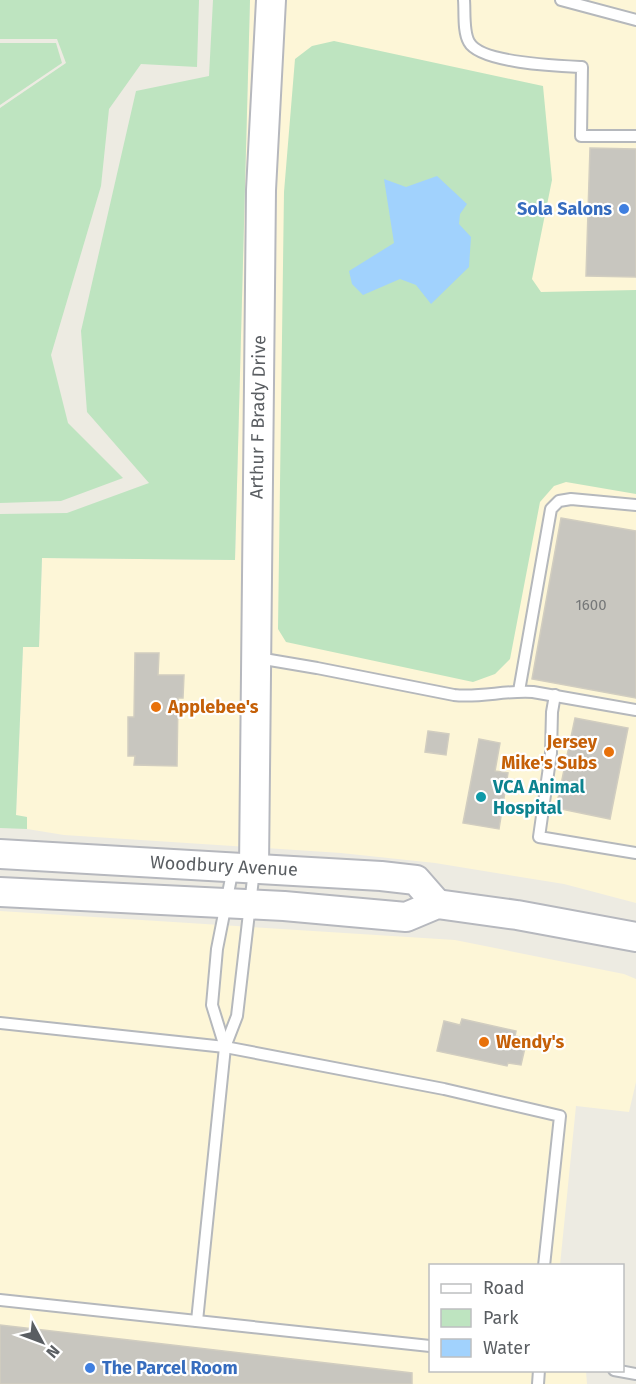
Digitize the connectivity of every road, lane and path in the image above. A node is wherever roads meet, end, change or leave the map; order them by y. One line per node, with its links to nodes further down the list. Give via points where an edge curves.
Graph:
1 (271, 0): 6 (main road, Arthur F Brady Drive)
2 (281, 0): 6 (lane)
3 (464, 0): 7 (lane, via 467,39 474,48 522,64 582,67 581,136)
4 (561, 0): 5 (lane)
5 (636, 20)
6 (269, 32): 9 (main road, Arthur F Brady Drive, via 261,202)
7 (636, 136)
8 (636, 505): 10 (lane, via 571,499 559,501 551,509)
9 (255, 657): 10 (lane, via 454,696); 15 (main road, Arthur F Brady Drive, via 253,834)
10 (519, 691): 11 (lane)
11 (555, 695): 12 (lane); 13 (lane, via 539,837)
12 (636, 711)
13 (636, 853)
14 (0, 854): 15 (main road, Woodbury Avenue)
15 (244, 867): 17 (lane); 17 (lane); 18 (main road, Woodbury Avenue, via 416,880)
16 (0, 892): 17 (main road, Woodbury Avenue)
17 (238, 904): 18 (main road, Woodbury Avenue, via 406,916); 21 (lane, via 237,1016); 21 (lane, via 217,949 212,1005)
18 (437, 904): 19 (main road, Woodbury Avenue)
19 (636, 937)
20 (0, 1023): 21 (lane)
21 (225, 1047): 22 (lane, via 444,1089 560,1116); 24 (lane)
22 (543, 1264)
23 (0, 1300): 24 (lane)
24 (197, 1321): 25 (lane)
25 (429, 1347)

